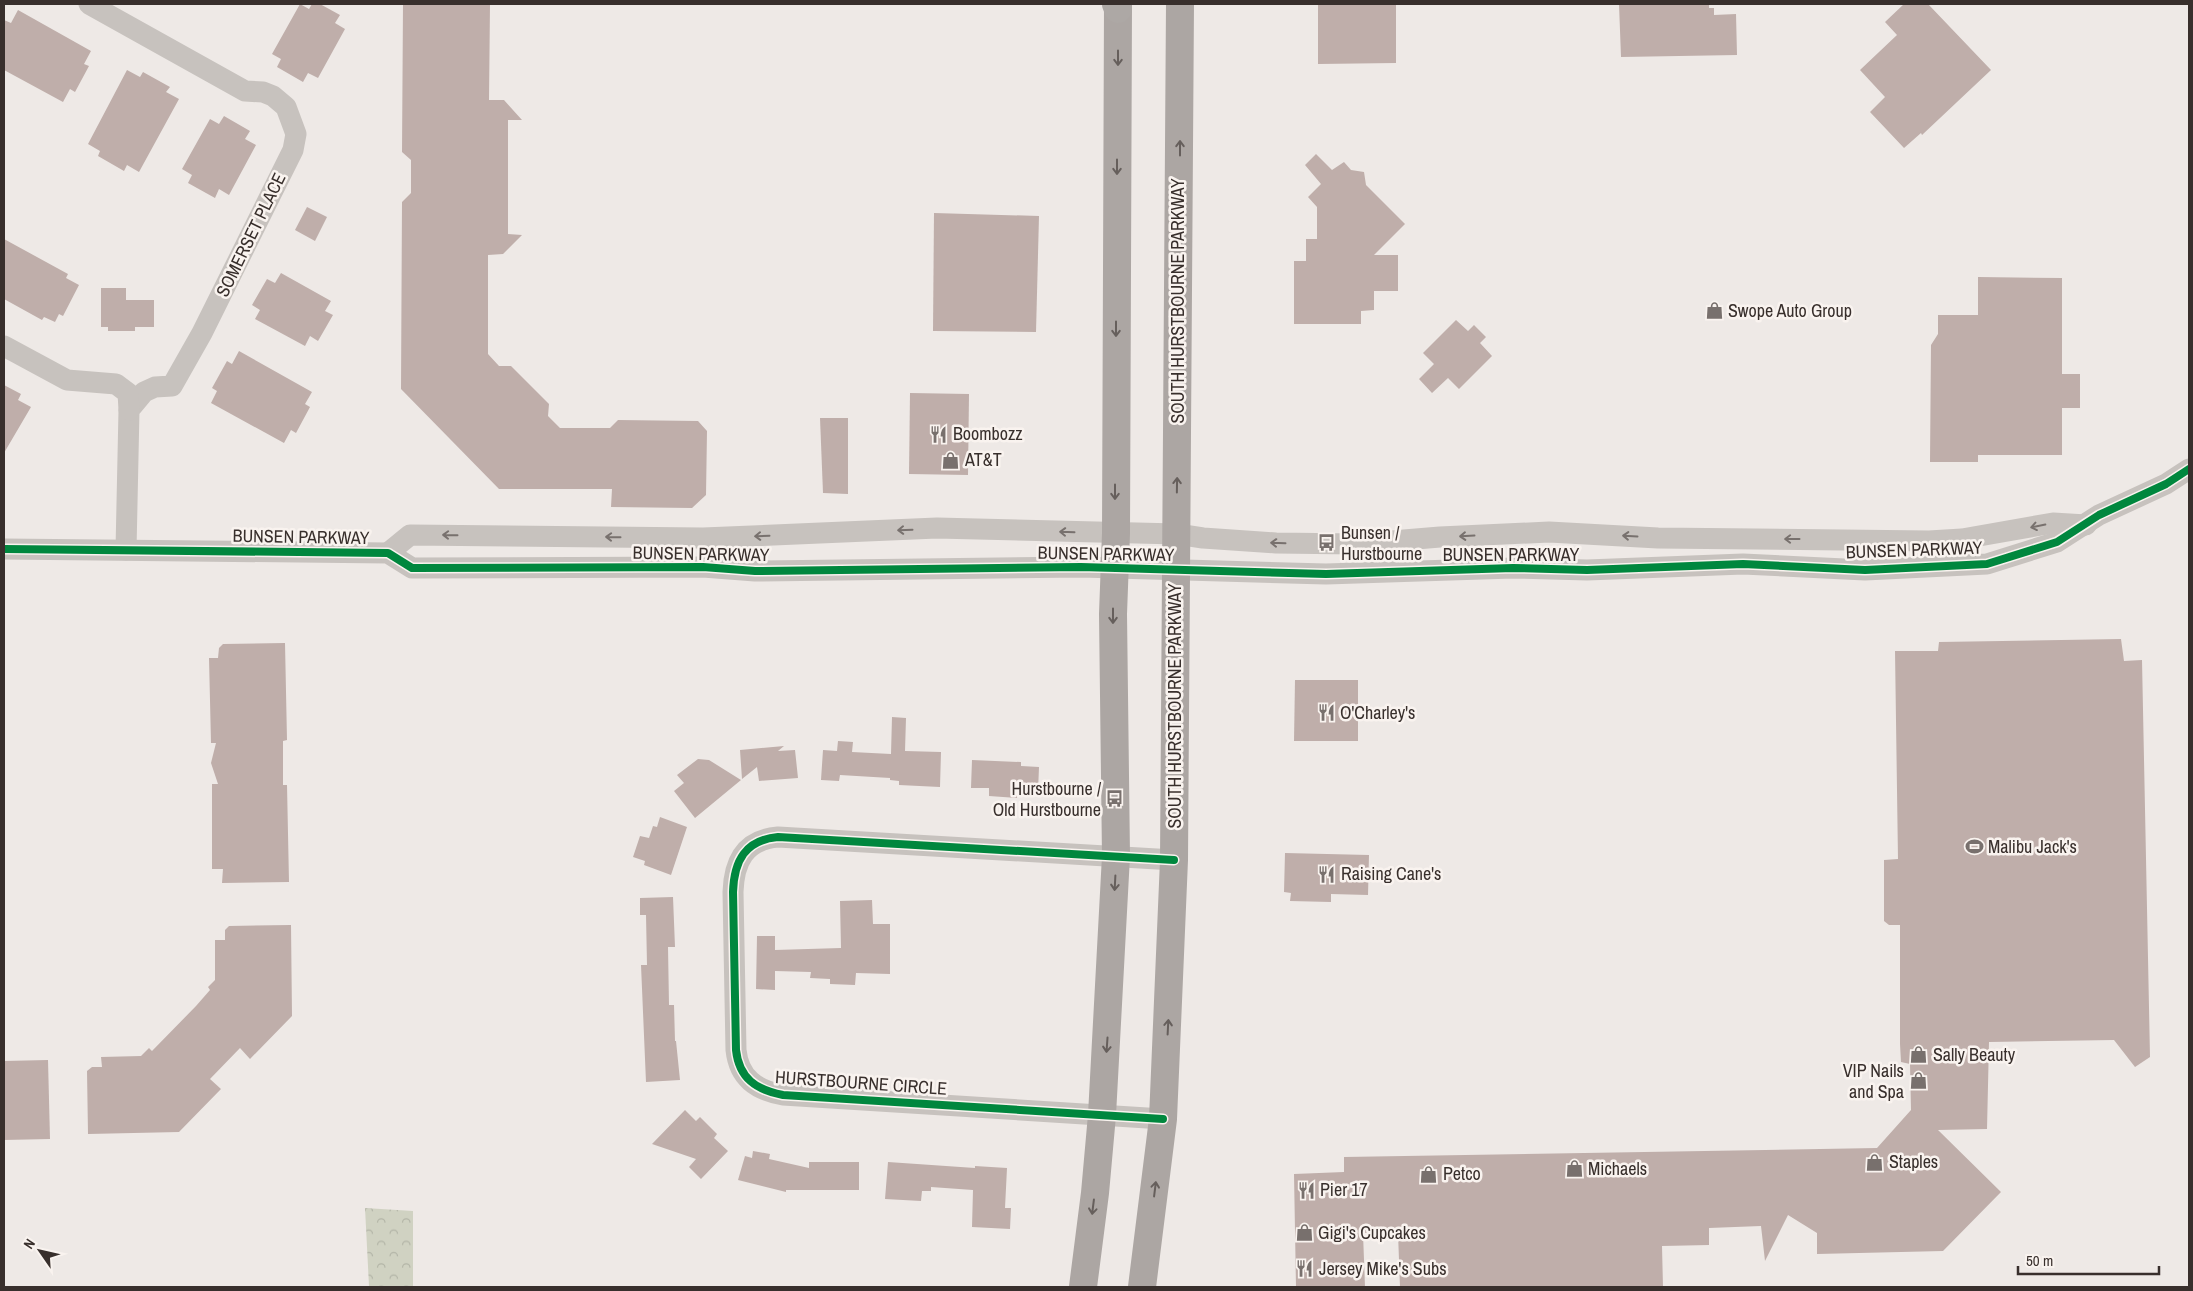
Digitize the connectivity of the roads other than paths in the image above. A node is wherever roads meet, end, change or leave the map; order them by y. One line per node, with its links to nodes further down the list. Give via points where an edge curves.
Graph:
1 (90, 4): 5 (street, SOMERSET PLACE, via 245,91 274,96 286,107 296,134 293,150 202,333 172,386 155,387 144,392)
2 (1180, 4): 9 (main road, SOUTH HURSTBOURNE PARKWAY, one-way to 2)
3 (1117, 6): 8 (main road, one-way to 8)
4 (4, 346): 5 (street, via 67,380 116,384 128,393)
5 (129, 410): 11 (street)
6 (2189, 469): 7 (street, BUNSEN PARKWAY, via 2166,484 2099,515)
7 (2086, 525): 9 (street, BUNSEN PARKWAY, one-way to 9, via 2053,523 1962,539 1929,541 1658,538 1550,532 1356,544 1267,542); 14 (street, BUNSEN PARKWAY, via 2057,542 1987,564 1865,570 1743,564 1326,574)
8 (1116, 533): 9 (street, BUNSEN PARKWAY); 12 (street, BUNSEN PARKWAY, one-way to 12, via 938,528 703,538 410,535); 13 (main road)
9 (1177, 534): 14 (main road, SOUTH HURSTBOURNE PARKWAY)
10 (4, 549): 11 (street, BUNSEN PARKWAY)
11 (126, 550): 12 (street, BUNSEN PARKWAY)
12 (388, 553): 13 (street, BUNSEN PARKWAY, via 412,568)
13 (1114, 568): 14 (street, BUNSEN PARKWAY); 15 (main road, one-way to 15)
14 (1176, 571): 16 (main road, SOUTH HURSTBOURNE PARKWAY)
15 (1116, 856): 16 (street, HURSTBOURNE CIRCLE); 17 (main road, one-way to 17); 17 (street, HURSTBOURNE CIRCLE, via 778,837 767,838 750,847 740,858 734,873 736,1050 742,1073 753,1085 783,1095)
16 (1174, 860): 18 (main road, SOUTH HURSTBOURNE PARKWAY, one-way to 16)
17 (1102, 1115): 18 (street, HURSTBOURNE CIRCLE); 19 (main road, one-way to 19)
18 (1163, 1119): 20 (main road, SOUTH HURSTBOURNE PARKWAY, one-way to 18)
19 (1083, 1287)
20 (1142, 1287)

